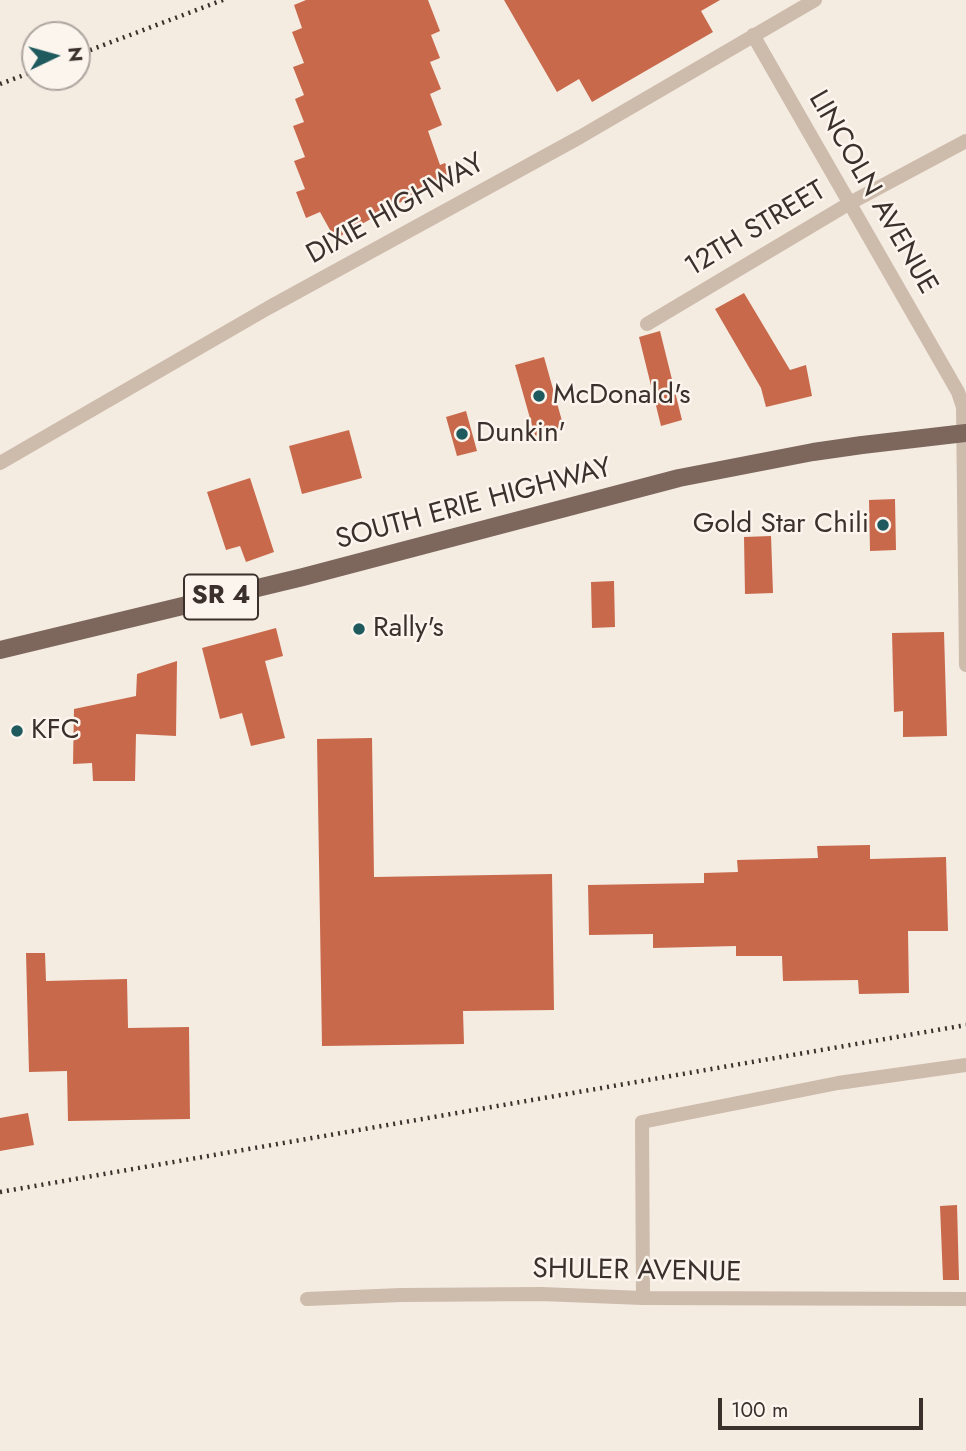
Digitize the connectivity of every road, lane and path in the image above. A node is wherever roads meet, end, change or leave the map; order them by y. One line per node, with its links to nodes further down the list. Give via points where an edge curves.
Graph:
1 (814, 0): 2 (street, DIXIE HIGHWAY)
2 (753, 35): 4 (street, LINCOLN AVENUE); 7 (street, DIXIE HIGHWAY)
3 (966, 141): 4 (street, 12TH STREET)
4 (850, 203): 5 (street, 12TH STREET); 6 (street, LINCOLN AVENUE, via 958,392)
5 (647, 324)
6 (965, 433): 8 (main road, SOUTH ERIE HIGHWAY / SR 4, via 838,449 679,478 303,578); 9 (street, LINCOLN AVENUE)
7 (0, 463)
8 (0, 650)
9 (966, 665)
10 (966, 1065): 11 (street, via 838,1083 642,1122)
11 (643, 1298): 12 (street, SHULER AVENUE, via 541,1294); 13 (street, SHULER AVENUE)
12 (307, 1299)
13 (966, 1300)

